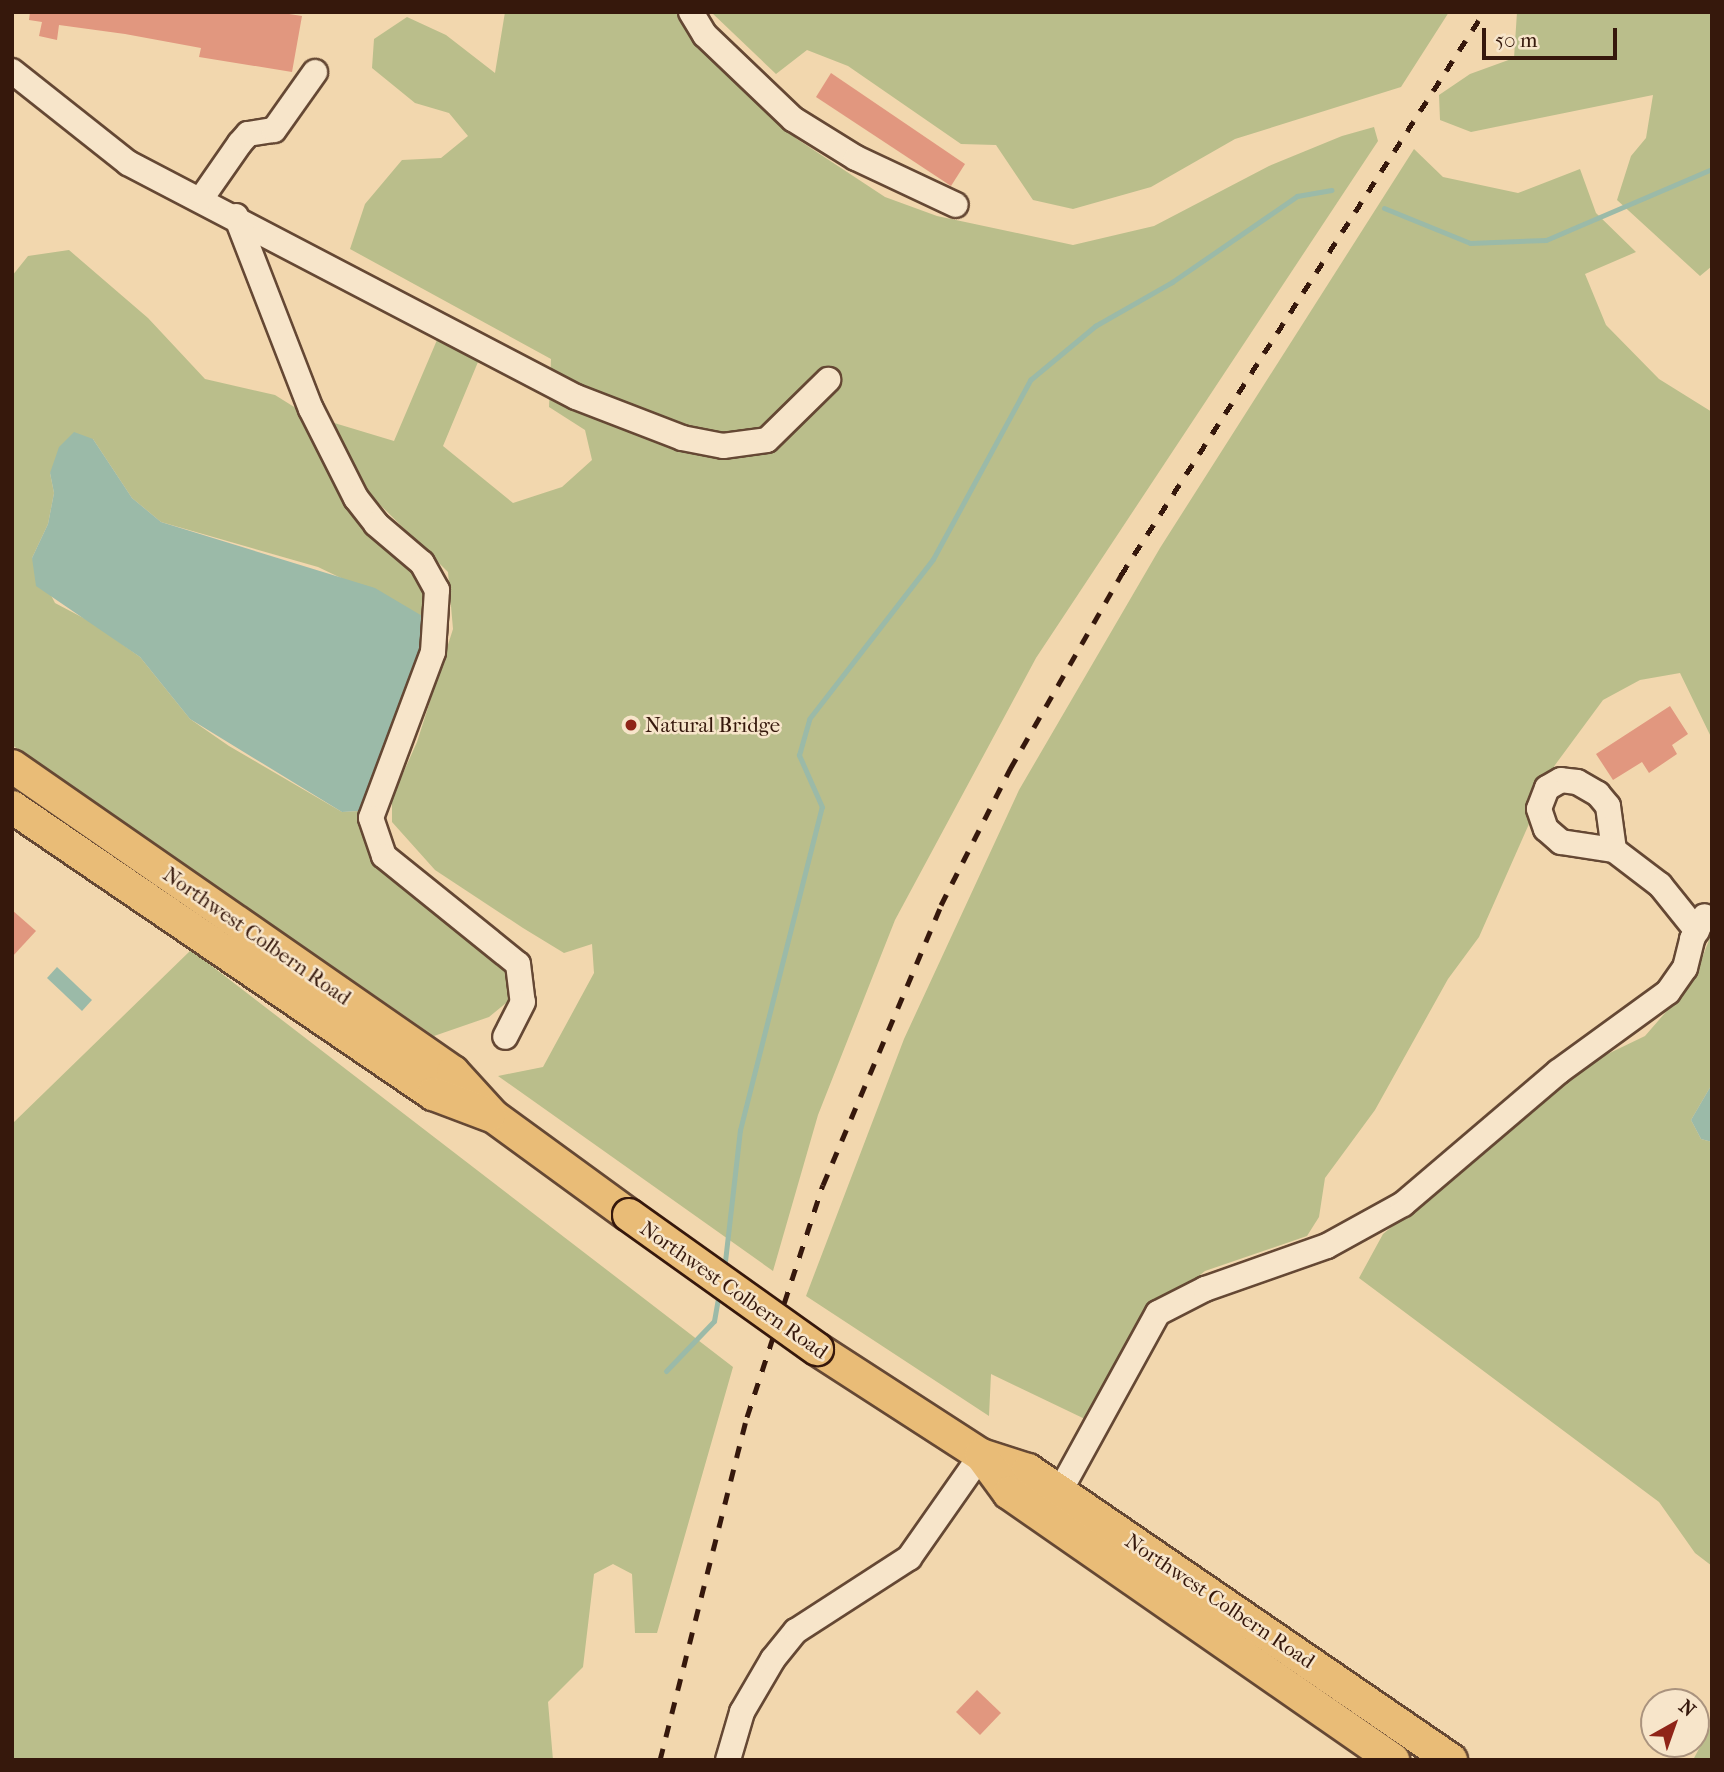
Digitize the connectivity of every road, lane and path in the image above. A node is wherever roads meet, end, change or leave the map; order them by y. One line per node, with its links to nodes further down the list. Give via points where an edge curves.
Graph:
1 (691, 12): 5 (street, via 705,35 793,119 856,158)
2 (12, 71): 4 (street, via 128,163)
3 (315, 72): 4 (street, via 274,130 248,134)
4 (201, 199): 6 (street)
5 (956, 205)
6 (236, 216): 7 (street, via 576,397 682,438 723,446 767,440); 11 (street, via 311,409 356,499 376,524 422,563 437,590 433,652 370,818 384,856 518,964 523,1002)
7 (828, 380)
8 (12, 766): 12 (main road, Northwest Colbern Road, via 453,1072)
9 (12, 807): 12 (main road, Northwest Colbern Road, via 433,1094)
10 (1614, 850): 14 (street, via 1701,924 1685,968 1668,992 1558,1072 1403,1203 1327,1246 1205,1289 1158,1313)
11 (505, 1037)
12 (493, 1116): 13 (main road, Northwest Colbern Road, bridge, via 817,1349)
13 (981, 1455): 14 (main road, Northwest Colbern Road, via 1028,1470); 15 (street, via 909,1558 796,1631 773,1659 742,1712); 16 (main road, Northwest Colbern Road, via 1009,1493)
14 (1060, 1491): 17 (main road, Northwest Colbern Road)
15 (728, 1760)
16 (1393, 1760)
17 (1451, 1760)

